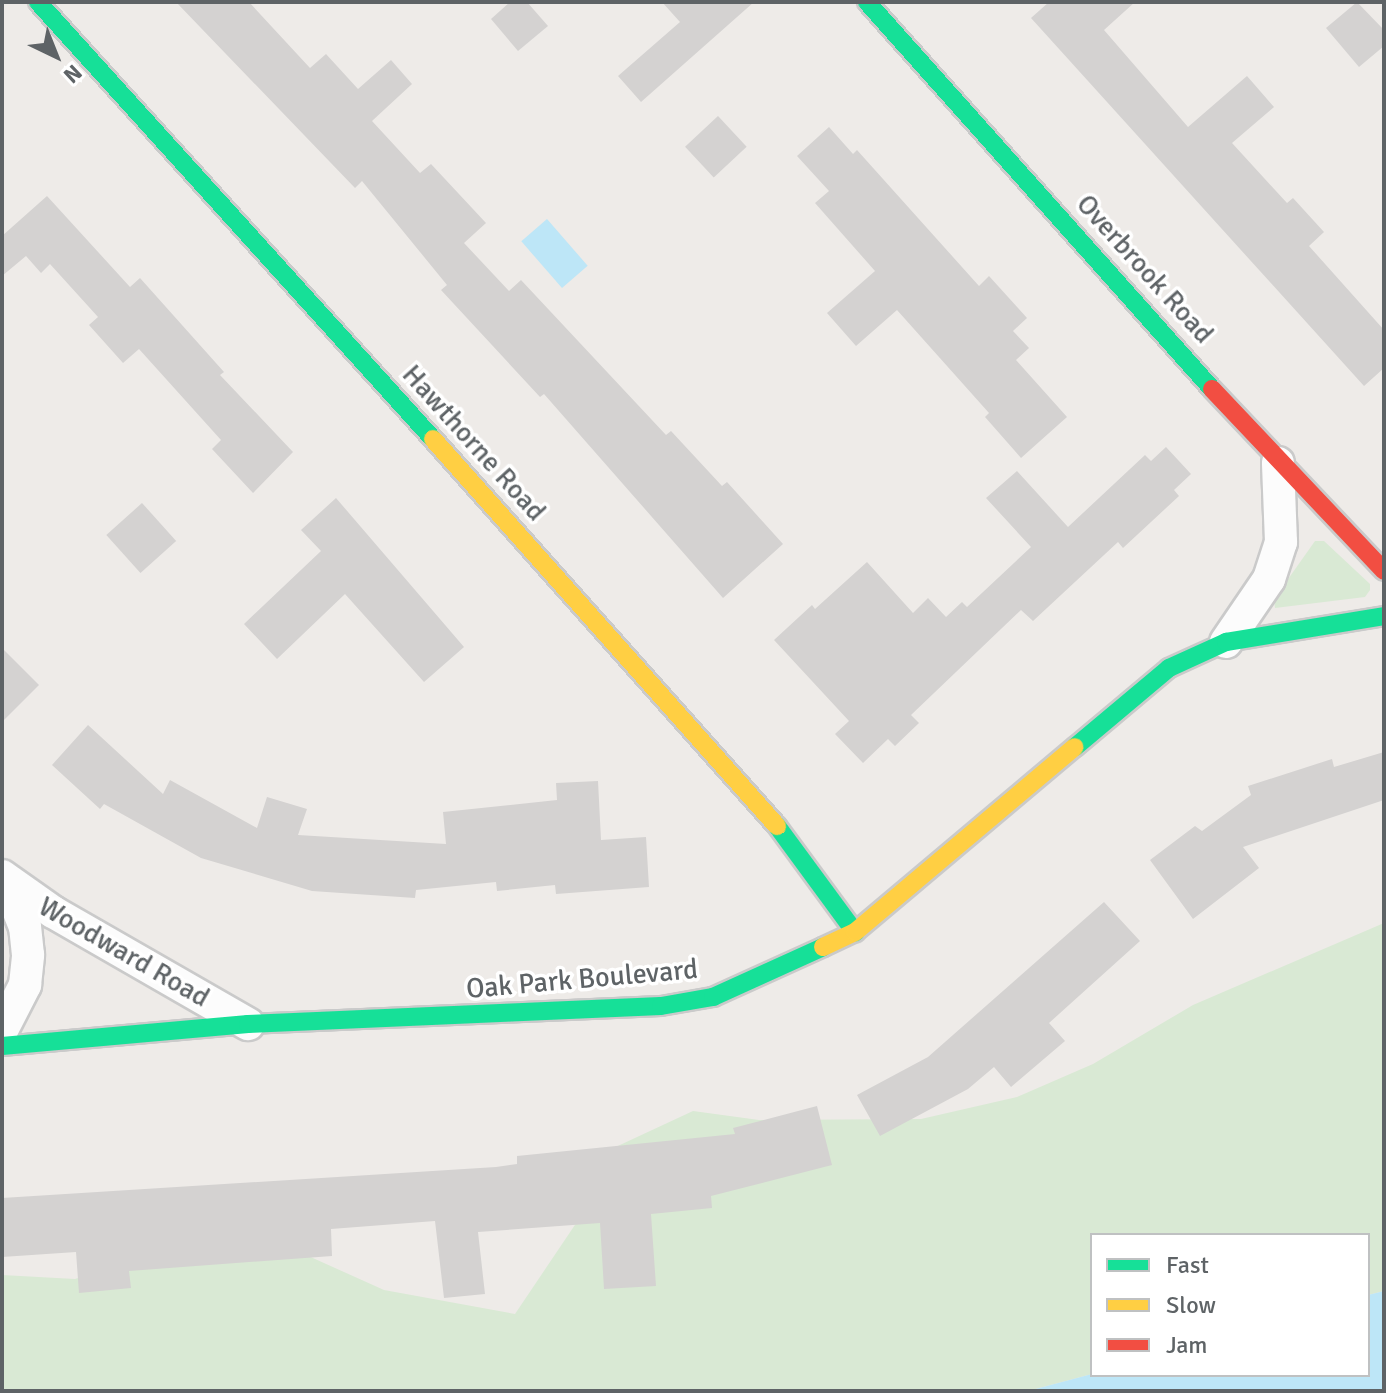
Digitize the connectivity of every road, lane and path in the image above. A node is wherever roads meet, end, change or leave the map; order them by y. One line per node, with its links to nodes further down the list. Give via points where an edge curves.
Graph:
1 (38, 2): 8 (street, Hawthorne Road, via 757,799)
2 (867, 2): 3 (street, Overbrook Road)
3 (1278, 463): 4 (street, Overbrook Road); 6 (street, via 1281,542 1269,579)
4 (1384, 571)
5 (1384, 616): 6 (street, Oak Park Boulevard)
6 (1226, 642): 8 (street, Oak Park Boulevard, via 1169,668 1118,707)
7 (5, 879): 9 (street, Woodward Road); 10 (street, via 25,927 28,955 25,985)
8 (855, 932): 9 (street, Oak Park Boulevard, via 733,991 699,1001 420,1020)
9 (248, 1024): 11 (street, Oak Park Boulevard)
10 (2, 1030)
11 (2, 1046)

